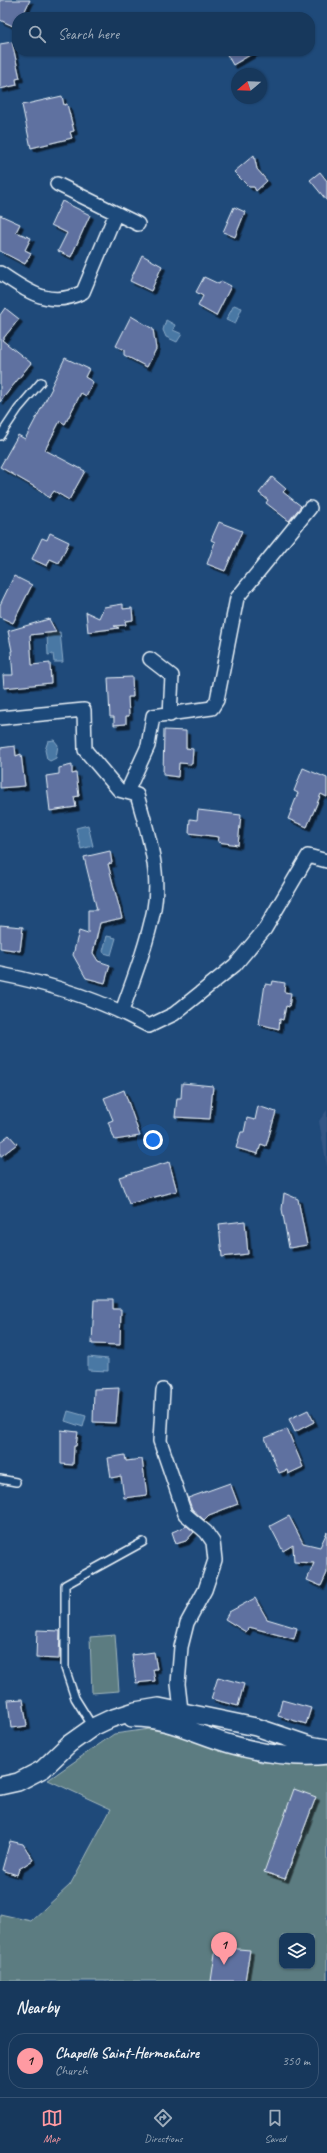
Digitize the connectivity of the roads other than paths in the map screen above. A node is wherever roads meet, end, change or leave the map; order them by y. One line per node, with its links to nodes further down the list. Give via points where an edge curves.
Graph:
1 (56, 184): 2 (street)
2 (116, 213): 3 (street); 4 (street, via 83,292 70,299 55,300 37,296)
3 (138, 224)
4 (0, 273)
5 (41, 382): 6 (lane)
6 (0, 436)
7 (310, 508): 9 (street, via 237,598 217,700 212,708)
8 (150, 660): 9 (street, via 172,676)
9 (170, 715): 11 (street, via 153,716 148,746)
10 (0, 718): 11 (street, via 84,710 85,750 119,790)
11 (127, 792): 14 (street, via 136,795 150,837 155,883 154,908 140,962)
12 (327, 861): 14 (street, via 308,856 265,929 235,965 174,1014 149,1026)
13 (0, 974): 14 (street, via 58,987)
14 (122, 1011)
15 (163, 1390): 19 (street, via 160,1441 185,1514 206,1532 213,1542 215,1560 205,1590 187,1623 181,1647 178,1684)
16 (0, 1479): 17 (lane)
17 (16, 1482)
18 (143, 1542): 20 (lane, via 66,1585 65,1668 75,1698)
19 (182, 1719): 20 (street, via 110,1719); 21 (street, via 256,1728); 22 (street, via 230,1744 279,1755 308,1758)
20 (93, 1727): 23 (street, via 69,1744 43,1769 18,1782)
21 (327, 1748)
22 (327, 1755)
23 (0, 1786)

